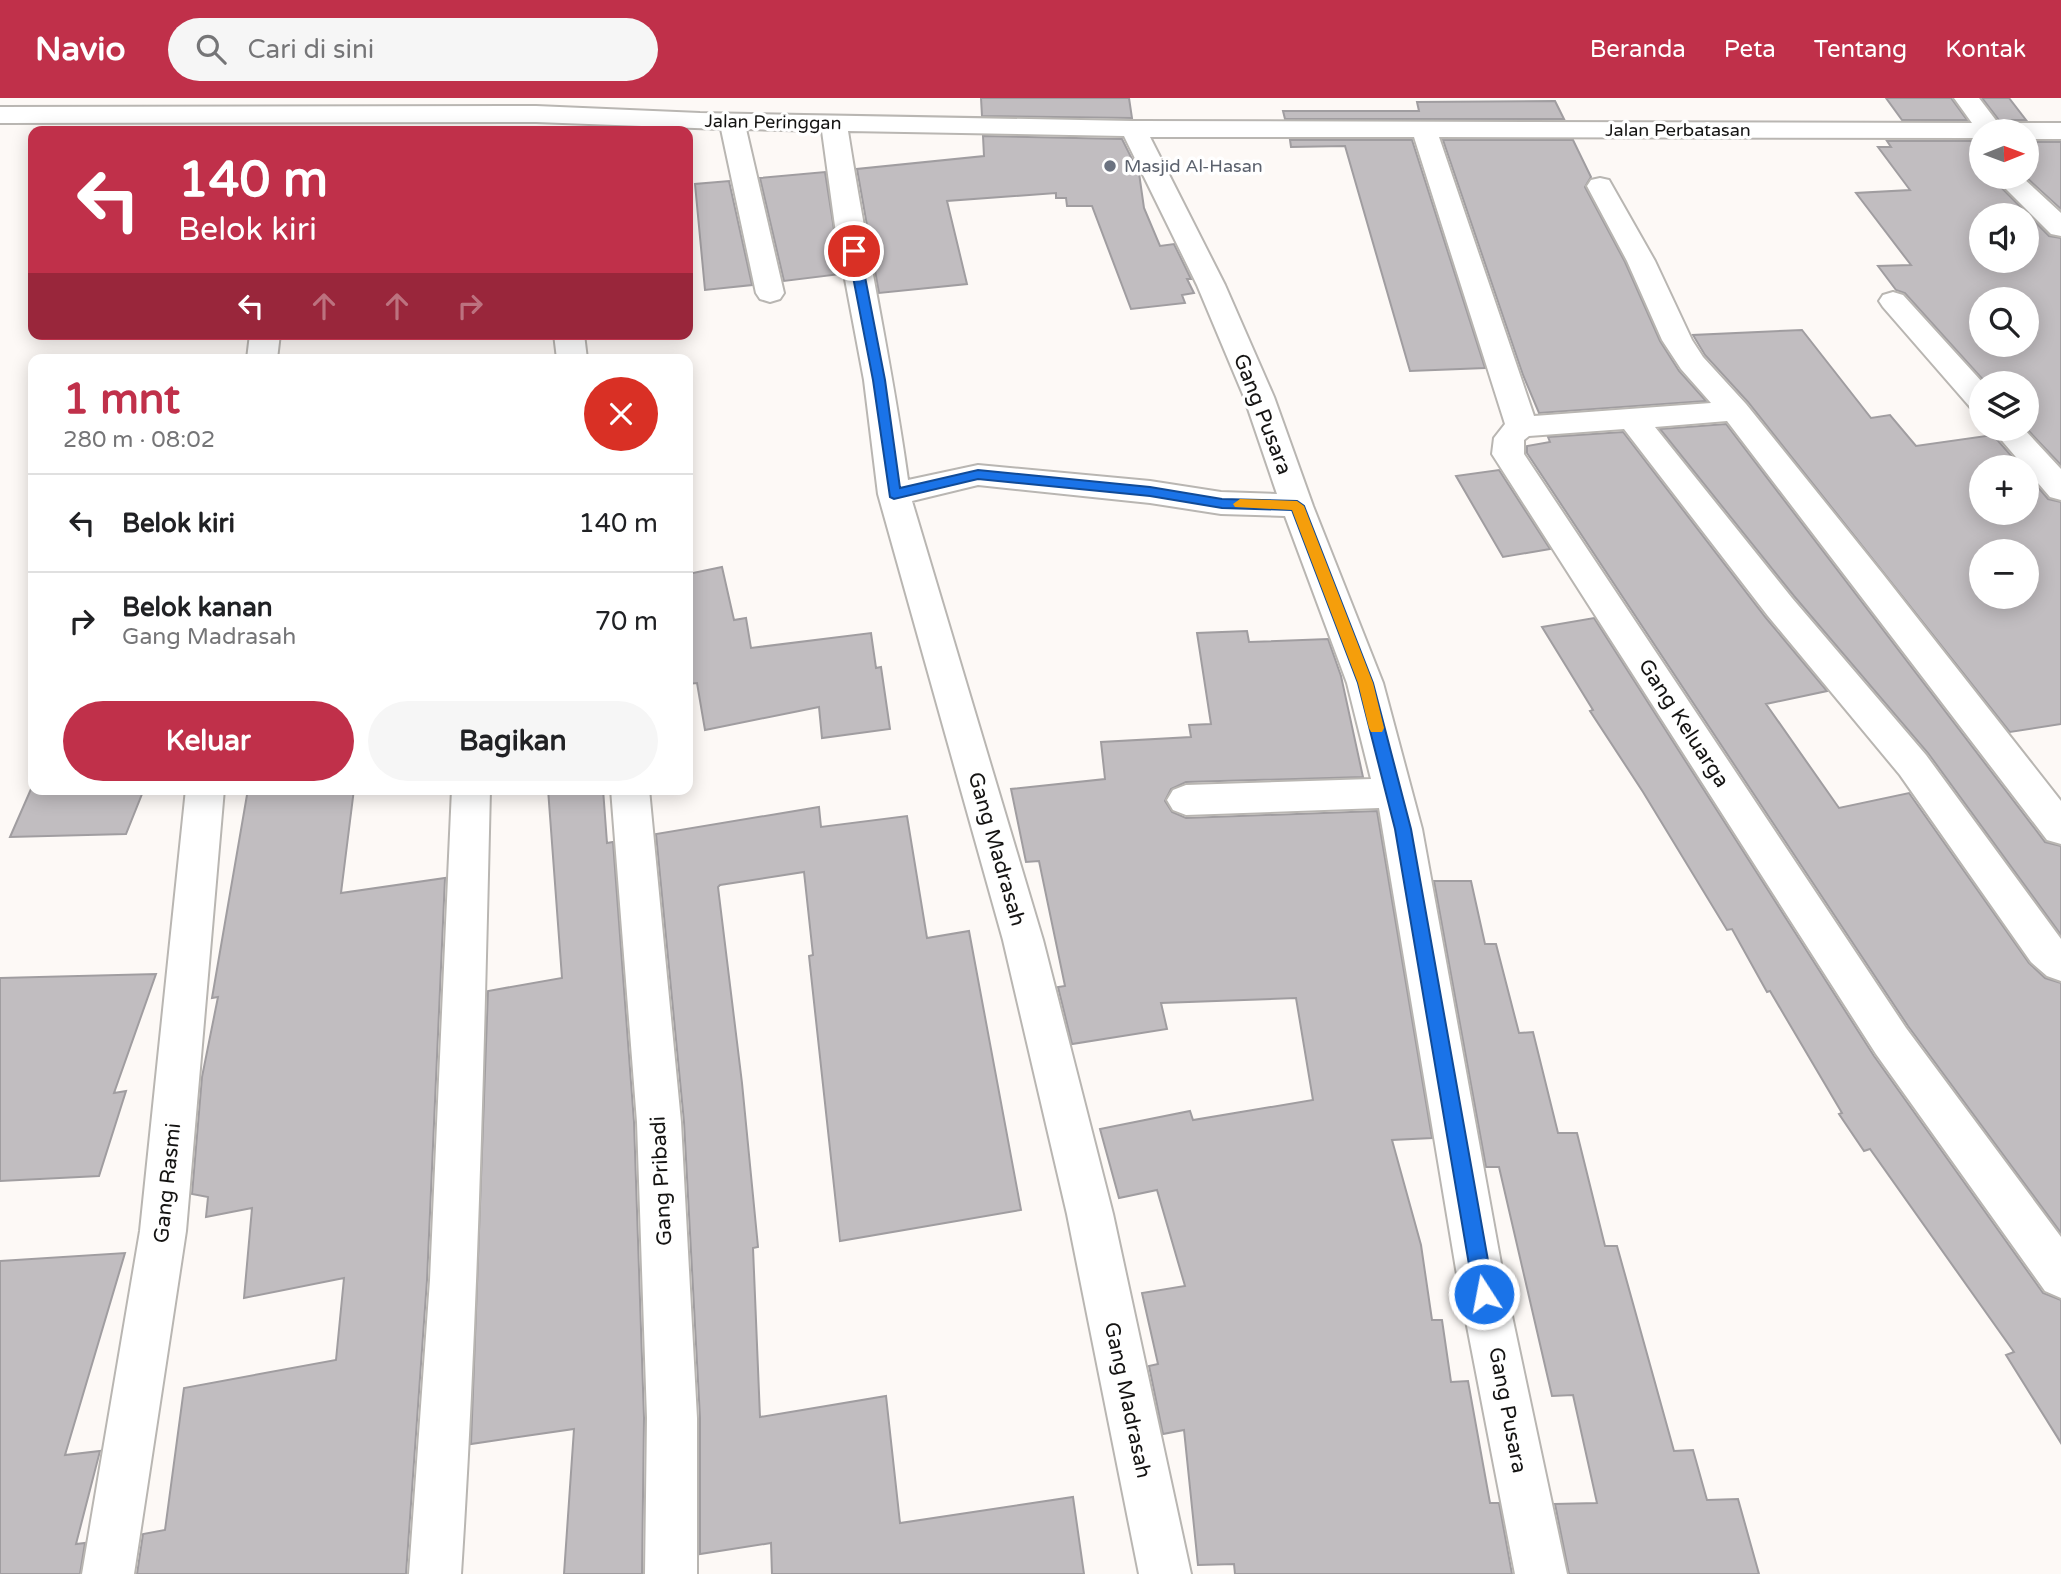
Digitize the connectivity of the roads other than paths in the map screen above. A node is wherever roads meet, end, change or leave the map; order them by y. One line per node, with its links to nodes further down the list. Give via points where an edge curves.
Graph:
1 (1966, 98): 5 (street)
2 (598, 107): 7 (street, Jalan Peringgan); 9 (street, Jalan Peringgan)
3 (11, 110): 11 (street, Jalan Peringgan)
4 (785, 110): 7 (street, Jalan Peringgan); 10 (street, Jalan Peringgan)
5 (1983, 119)
6 (1292, 120): 13 (street, Jalan Peringgan); 14 (street, Jalan Perbatasan)
7 (732, 122): 23 (street)
8 (438, 123): 9 (street, Jalan Peringgan); 12 (street, Jalan Peringgan)
9 (537, 123)
10 (834, 123): 13 (street, Jalan Peringgan); 31 (street, Gang Madrasah)
11 (175, 124): 12 (street, Jalan Peringgan)
12 (284, 124)
13 (1133, 129): 32 (street, Gang Pusara, via 1259,397)
14 (1424, 130): 15 (street, Jalan Perbatasan); 28 (street)
15 (1959, 131): 16 (street, Jalan Perbatasan); 19 (street)
16 (1969, 131)
17 (2039, 131): 18 (street, Jalan Perbatasan)
18 (2061, 131)
19 (1969, 141)
20 (1600, 186): 26 (street, via 1677,340)
21 (2020, 189): 22 (street)
22 (2061, 228)
23 (770, 293)
24 (1892, 301): 25 (street)
25 (1969, 387)
26 (1735, 411): 27 (street); 38 (street)
27 (1632, 419): 28 (street); 39 (street, via 1780,607 1913,765 2045,950)
28 (1522, 427): 40 (street, Gang Keluarga, via 1510,434 1508,454 1891,1041)
29 (2018, 441): 30 (street)
30 (2061, 489)
31 (894, 494): 32 (street, via 978,475 1222,503); 44 (street, Gang Madrasah, via 1023,940 1090,1214)
32 (1297, 506): 33 (street, Gang Pusara, via 1365,683)
33 (1394, 793): 37 (street); 45 (street, Gang Pusara, via 1479,1269)
34 (204, 795): 41 (street, Gang Rasmi, via 163,1231)
35 (471, 795): 42 (street, via 462,1080)
36 (631, 795): 43 (street, Gang Pribadi, via 659,1122 672,1418)
37 (1186, 800)
38 (2061, 829)
39 (2061, 964)
40 (2061, 1275)
41 (108, 1574)
42 (435, 1574)
43 (671, 1574)
44 (1164, 1574)
45 (1541, 1574)

